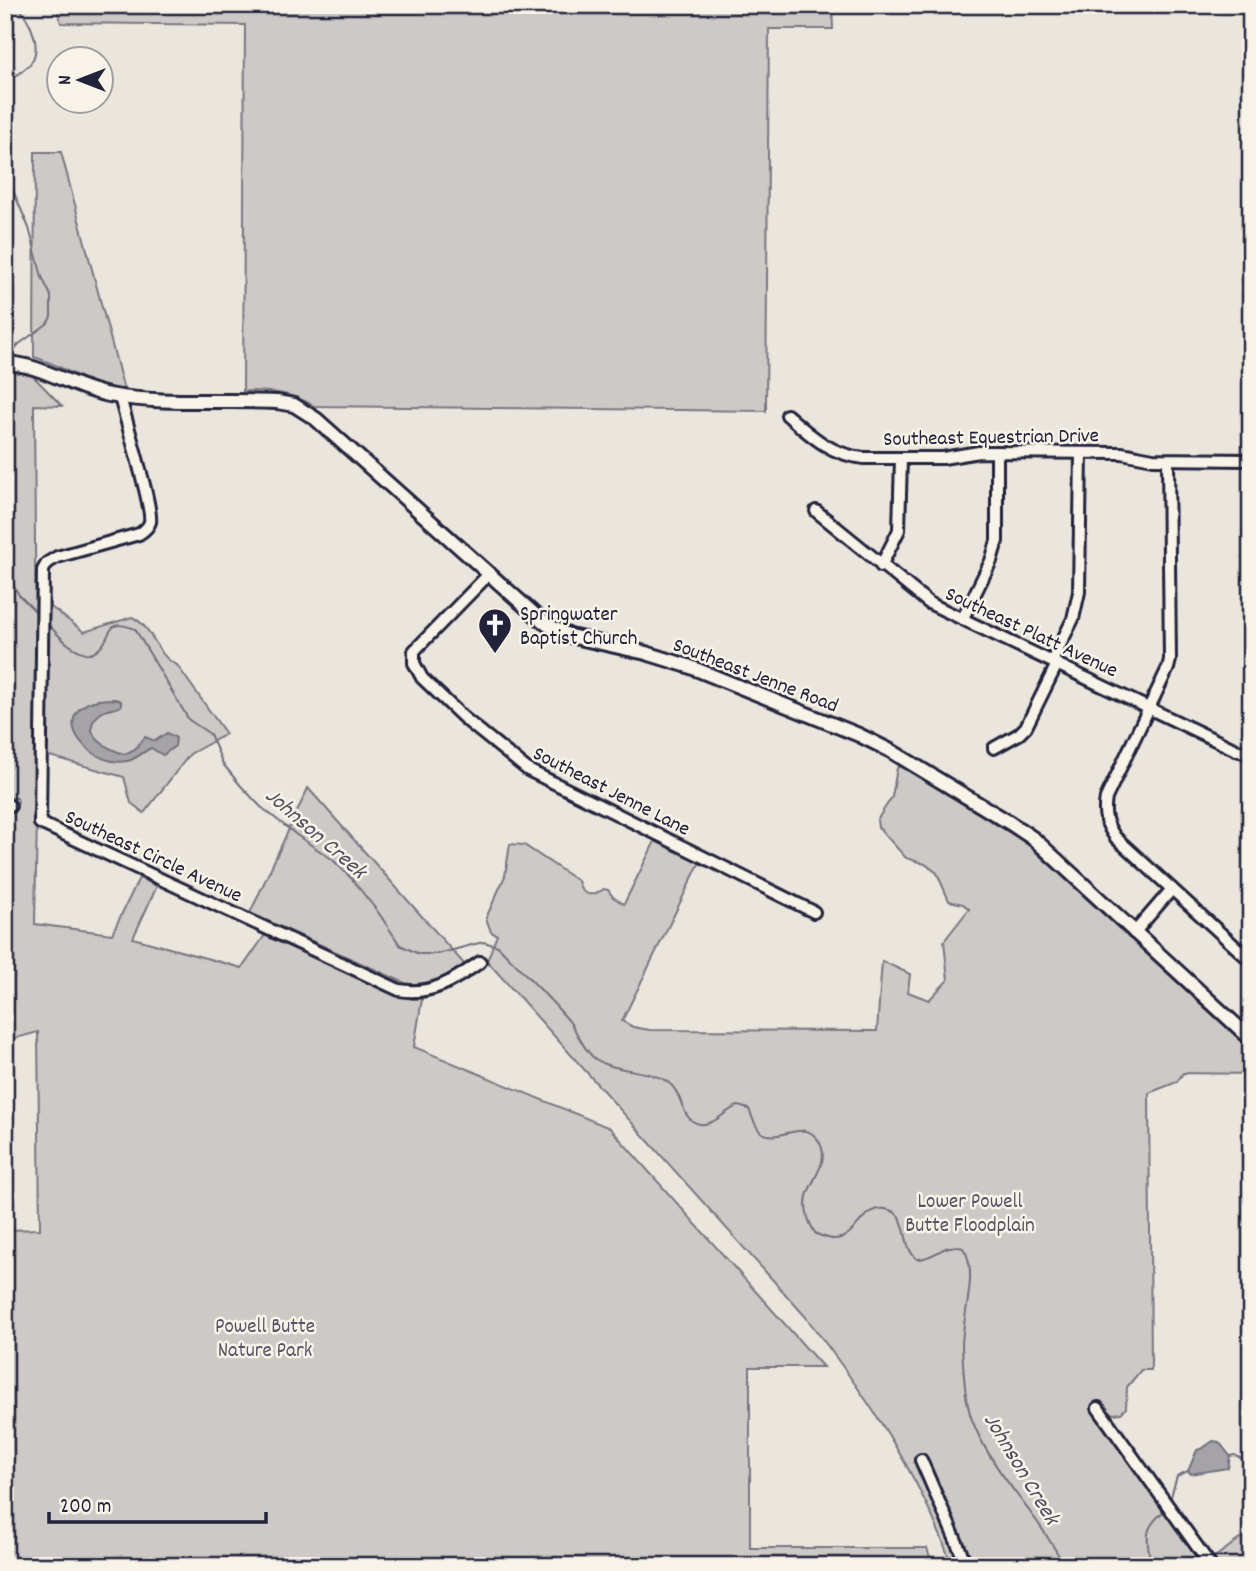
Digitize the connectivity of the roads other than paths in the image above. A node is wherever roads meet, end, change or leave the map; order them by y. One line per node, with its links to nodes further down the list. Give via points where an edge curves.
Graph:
1 (12, 363): 2 (main road, Southeast Jenne Road)
2 (120, 397): 11 (main road, Southeast Jenne Road, via 277,401 299,408); 21 (street, Southeast Circle Avenue, via 149,524 139,534 57,557 47,563 42,574 41,823 399,990 434,989)
3 (787, 415): 6 (street, Southeast Equestrian Drive, via 840,454)
4 (997, 452): 5 (street, Southeast Equestrian Drive); 6 (street, Southeast Equestrian Drive); 12 (street, via 997,541)
5 (1081, 453): 7 (street, Southeast Equestrian Drive); 13 (street, via 1079,592)
6 (901, 458): 10 (street, via 899,530)
7 (1168, 460): 8 (street, Southeast Equestrian Drive); 14 (street, via 1170,660)
8 (1251, 460)
9 (816, 511): 10 (street, Southeast Platt Avenue)
10 (881, 566): 12 (street, Southeast Platt Avenue, via 918,597)
11 (489, 574): 18 (street, Southeast Jenne Lane, via 414,651 422,678 528,770); 19 (main road, Southeast Jenne Road, via 541,620 570,636 688,666 891,751 1020,829)
12 (963, 618): 13 (street, Southeast Platt Avenue)
13 (1055, 663): 14 (street, Southeast Platt Avenue); 15 (street, via 1026,727)
14 (1149, 708): 16 (street, Southeast Platt Avenue); 17 (street, via 1106,798 1105,815 1116,838)
15 (994, 748)
16 (1251, 754)
17 (1172, 889): 19 (street); 20 (street)
18 (814, 912)
19 (1134, 933): 22 (main road, Southeast Jenne Road)
20 (1251, 961)
21 (480, 962)
22 (1251, 1039)
23 (1098, 1408): 26 (street)
24 (921, 1460): 25 (street)
25 (967, 1566)
26 (1211, 1566)

